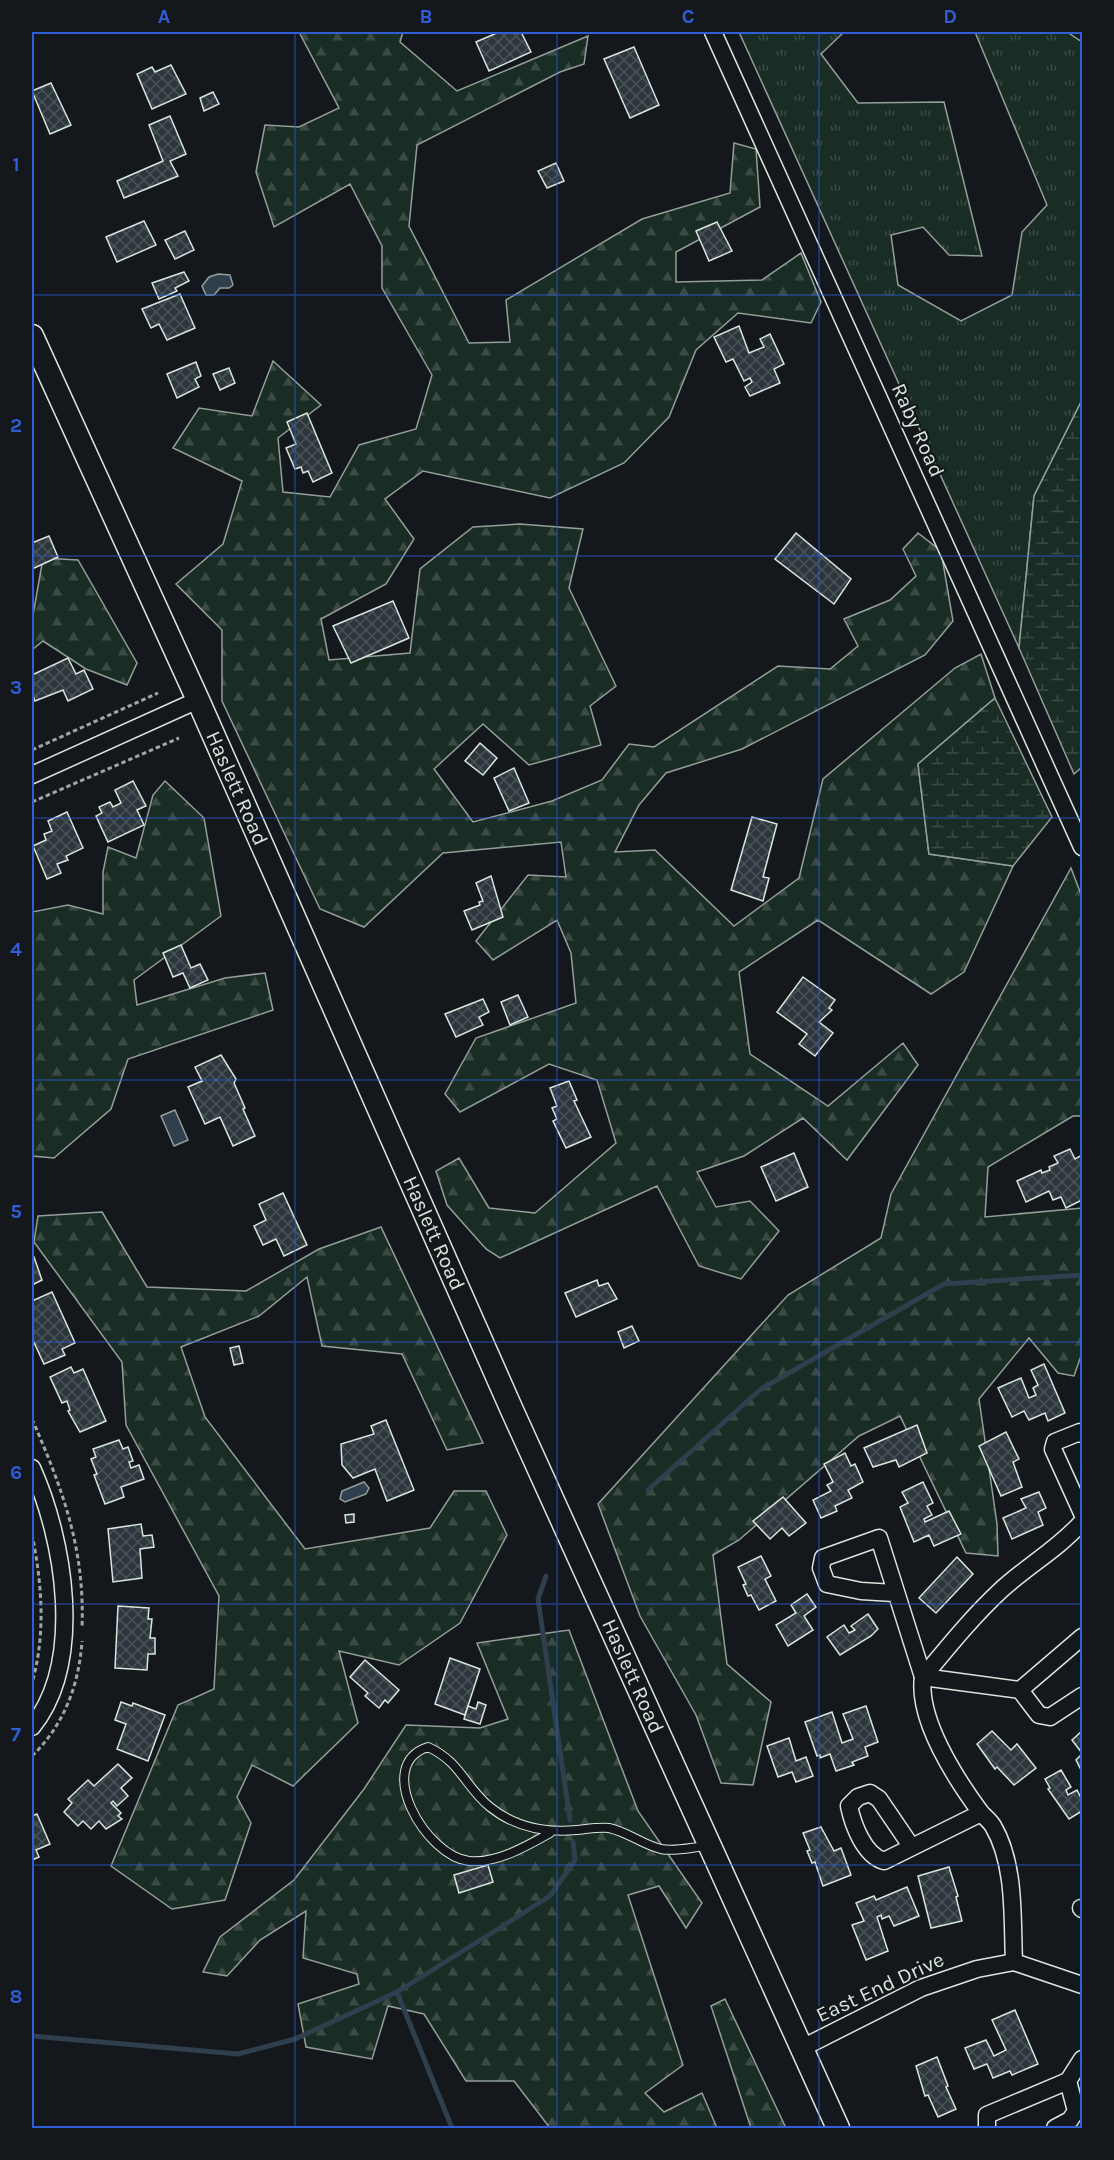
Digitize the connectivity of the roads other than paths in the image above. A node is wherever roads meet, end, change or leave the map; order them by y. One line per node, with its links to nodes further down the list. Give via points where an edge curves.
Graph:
1 (714, 32): 5 (street, Raby Road)
2 (32, 336): 3 (main road, Haslett Road)
3 (198, 700): 4 (street); 18 (main road, Haslett Road, via 515,1417)
4 (32, 775)
5 (1083, 847)
6 (1083, 1434): 8 (street, via 1062,1437 1053,1449)
7 (32, 1468): 15 (street, via 56,1544 63,1618 55,1685)
8 (1083, 1514)
9 (1083, 1522): 12 (street, via 971,1619)
10 (894, 1593): 10 (street, via 879,1538 823,1558 821,1568 827,1584); 12 (street)
11 (1083, 1637): 13 (street)
12 (923, 1677): 13 (street); 16 (street, via 921,1690 929,1726)
13 (1020, 1690): 14 (street, via 1039,1715 1050,1717)
14 (1083, 1696)
15 (32, 1727)
16 (981, 1813): 19 (street); 20 (street, via 993,1826 1006,1863)
17 (550, 1833): 17 (lane, via 525,1827 491,1808 459,1768 438,1751 428,1747 417,1750 406,1761 406,1796 416,1816 443,1851 458,1859 470,1862 495,1858); 18 (lane, via 606,1828 661,1849)
18 (710, 1846): 22 (main road, Haslett Road)
19 (911, 1846)
20 (1014, 1962): 21 (street, East End Drive); 22 (street, East End Drive, via 977,1969 921,1988)
21 (1083, 1985)
22 (802, 2048): 25 (main road, Haslett Road)
23 (1083, 2059): 24 (street)
24 (1068, 2080): 26 (street, via 987,2115); 27 (street, via 1076,2111 1070,2120)
25 (838, 2128)
26 (987, 2128)
27 (1055, 2128)

